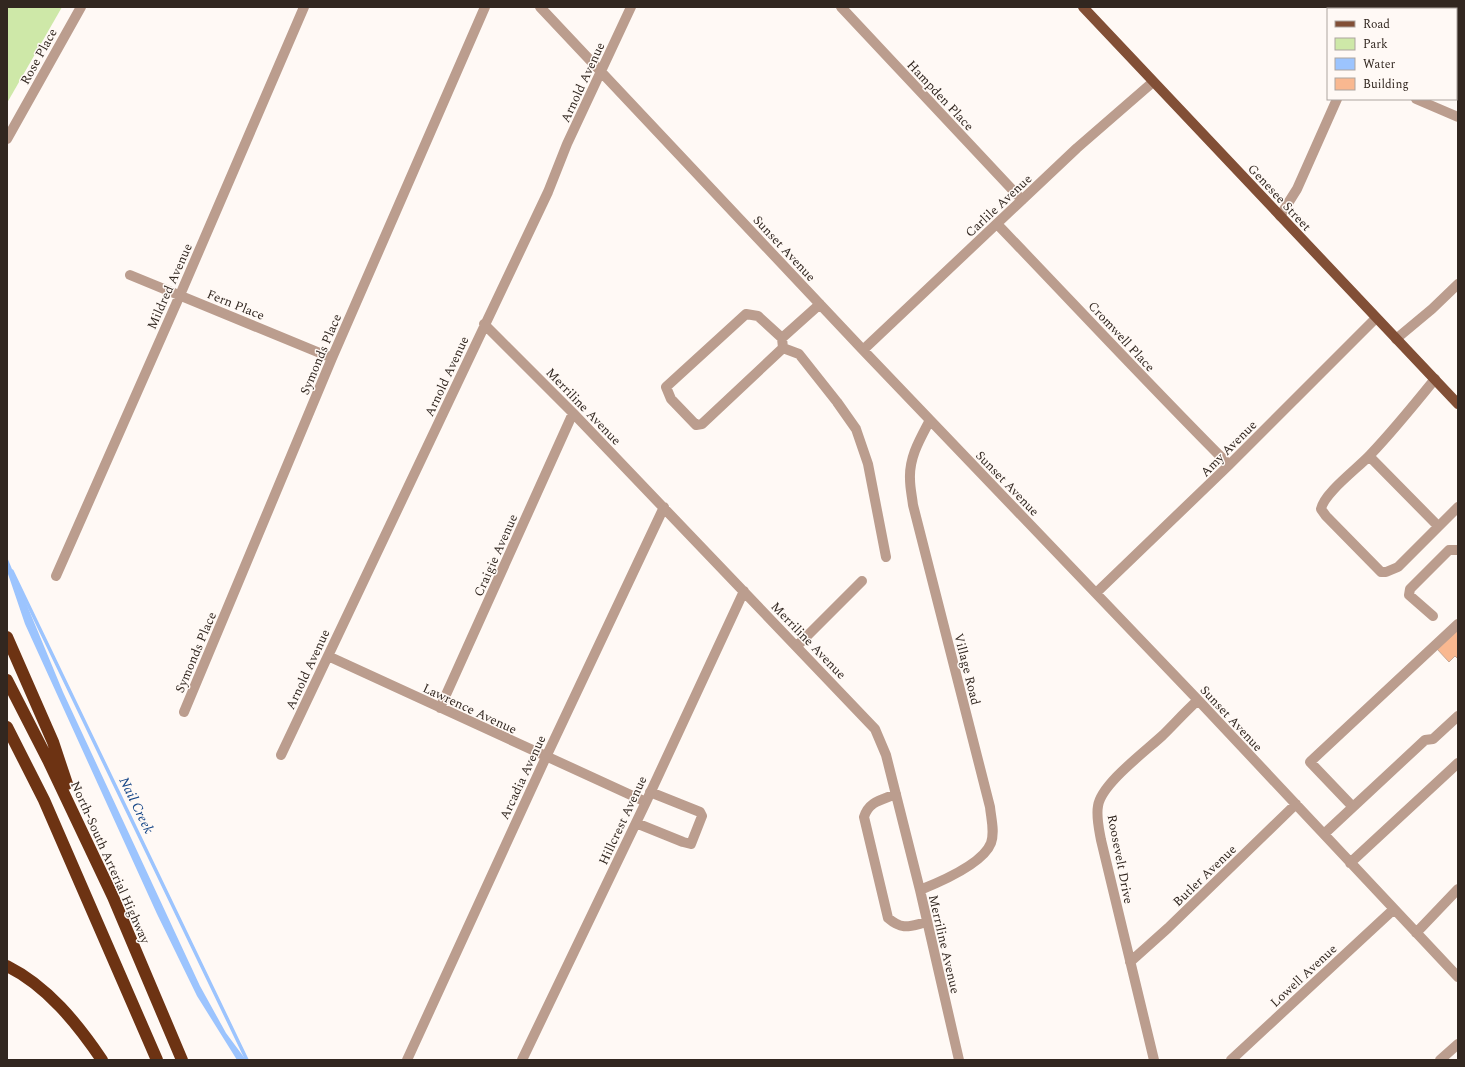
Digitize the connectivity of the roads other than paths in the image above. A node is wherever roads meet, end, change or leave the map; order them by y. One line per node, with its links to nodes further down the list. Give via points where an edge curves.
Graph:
1 (81, 7): 13 (street, Rose Place)
2 (304, 7): 19 (street, Mildred Avenue)
3 (484, 7): 26 (street, Symonds Place)
4 (540, 7): 8 (street, Sunset Avenue)
5 (630, 7): 8 (street, Arnold Avenue)
6 (841, 7): 14 (street, Hampden Place)
7 (1083, 7): 9 (main road, Genesee Street)
8 (602, 72): 20 (street, Sunset Avenue); 22 (street, Arnold Avenue)
9 (1153, 82): 14 (street, Carlile Avenue); 15 (main road, Genesee Street)
10 (1337, 100): 15 (street, via 1297,189)
11 (1418, 100): 12 (street)
12 (1458, 117)
13 (7, 138)
14 (1022, 200): 16 (street, Carlile Avenue)
15 (1280, 216): 21 (main road, Genesee Street)
16 (997, 224): 25 (street, Carlile Avenue); 32 (street, Cromwell Place)
17 (130, 275): 19 (street, Fern Place)
18 (1458, 284): 23 (street)
19 (180, 295): 26 (street, Fern Place); 38 (street, Mildred Avenue)
20 (820, 304): 24 (street); 25 (street, Sunset Avenue)
21 (1376, 318): 23 (main road, Genesee Street); 32 (street, Amy Avenue)
22 (484, 324): 29 (street, Merriline Avenue); 46 (street, Arnold Avenue)
23 (1396, 339): 27 (main road, Genesee Street)
24 (782, 343): 24 (street, via 758,316 746,314 666,388 671,399 696,425 702,424); 37 (street, via 800,354 856,429 868,464)
25 (863, 350): 30 (street, Sunset Avenue)
26 (332, 358): 50 (street, Symonds Place)
27 (1435, 379): 28 (main road, Genesee Street); 31 (street)
28 (1458, 404)
29 (573, 413): 33 (street, Merriline Avenue); 49 (street, Craigie Avenue)
30 (930, 420): 41 (street, Sunset Avenue); 66 (street, Village Road, via 918,441 911,465 913,504 990,807 993,832 987,851 974,863)
31 (1369, 456): 35 (street); 35 (street, via 1322,503 1321,509 1381,572 1398,567)
32 (1229, 465): 41 (street, Amy Avenue)
33 (664, 507): 40 (street, Merriline Avenue); 54 (street, Arcadia Avenue)
34 (1458, 508): 35 (street)
35 (1438, 526)
36 (1458, 550): 42 (street, via 1449,550 1410,589 1409,595)
37 (886, 558)
38 (56, 576)
39 (862, 581): 45 (street)
40 (744, 591): 45 (street, Merriline Avenue); 56 (street, Hillcrest Avenue)
41 (1096, 593): 48 (street, Sunset Avenue)
42 (1433, 616)
43 (1458, 624): 60 (street, via 1310,762)
44 (7, 637): 62 (highway, via 53,742)
45 (797, 646): 57 (street, Merriline Avenue, via 876,729)
46 (328, 656): 49 (street, Lawrence Avenue); 53 (street, Arnold Avenue)
47 (7, 680): 62 (highway, North-South Arterial Highway)
48 (1198, 700): 59 (street, Sunset Avenue); 70 (street, Roosevelt Drive, via 1116,778 1104,792 1098,805 1097,817 1101,840)
49 (440, 708): 54 (street, Lawrence Avenue)
50 (184, 712)
51 (1458, 716): 60 (street, via 1433,739 1425,740)
52 (7, 727): 75 (highway, via 44,800)
53 (281, 755)
54 (546, 757): 58 (street, Lawrence Avenue); 77 (street, Arcadia Avenue)
55 (1458, 763): 64 (street)
56 (650, 792): 58 (street, Hillcrest Avenue); 61 (street, via 700,812 702,816 691,844)
57 (896, 794): 66 (street, Merriline Avenue); 68 (street, via 867,808 864,817 888,918 895,924 906,927)
58 (646, 802): 61 (street, Hillcrest Avenue)
59 (1296, 804): 63 (street, Sunset Avenue); 70 (street, Butler Avenue)
60 (1353, 807): 63 (street)
61 (636, 823): 78 (street, Hillcrest Avenue)
62 (83, 834): 76 (highway, North-South Arterial Highway)
63 (1324, 834): 64 (street, Sunset Avenue)
64 (1350, 863): 67 (street, Sunset Avenue)
65 (1458, 889): 69 (street)
66 (920, 890): 68 (street, Merriline Avenue)
67 (1394, 909): 69 (street, Sunset Avenue); 81 (street, Lowell Avenue)
68 (927, 922): 79 (street, Merriline Avenue)
69 (1416, 932): 72 (street, Sunset Avenue)
70 (1130, 962): 80 (street, Roosevelt Drive)
71 (7, 966): 74 (highway, via 20,972 55,1000)
72 (1458, 977)
73 (1458, 1044): 82 (street)
74 (102, 1060)
75 (157, 1060)
76 (182, 1060)
77 (407, 1060)
78 (522, 1060)
79 (959, 1060)
80 (1154, 1060)
81 (1231, 1060)
82 (1440, 1060)

